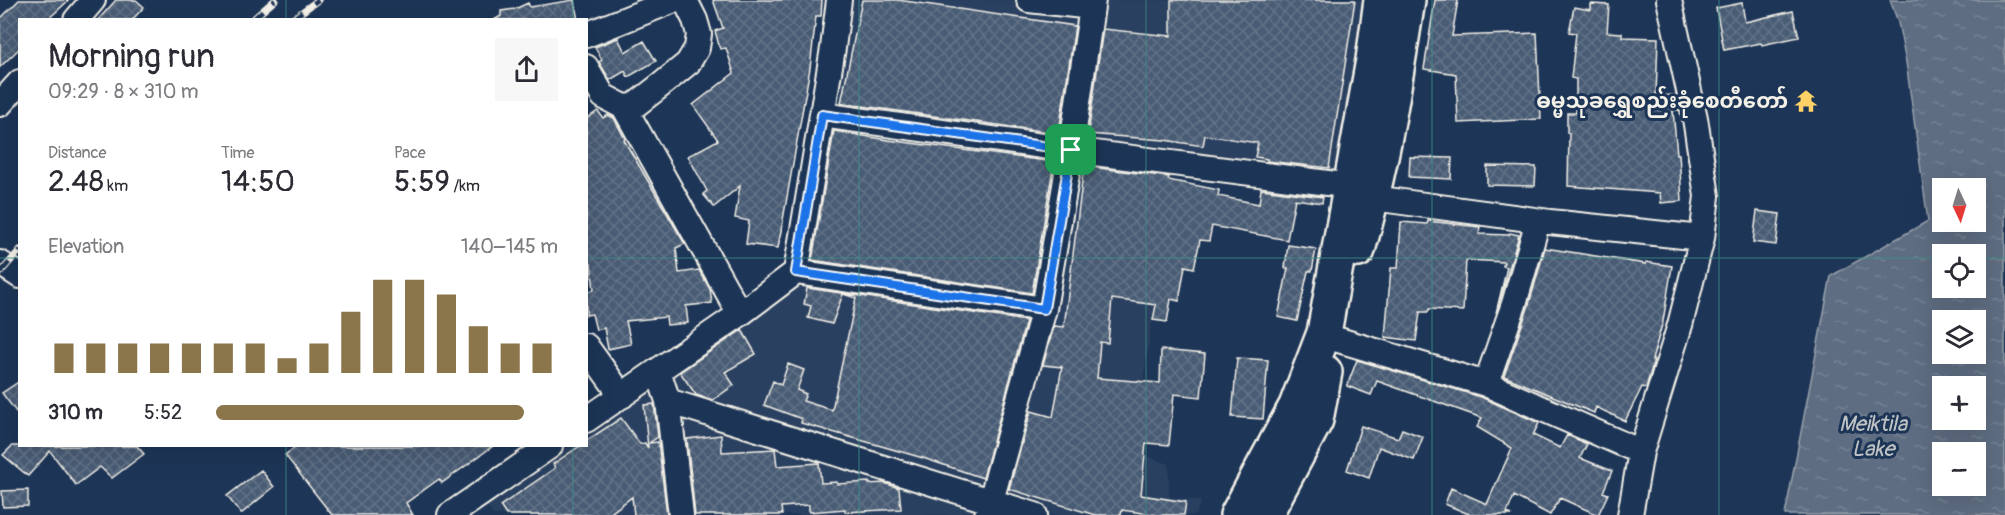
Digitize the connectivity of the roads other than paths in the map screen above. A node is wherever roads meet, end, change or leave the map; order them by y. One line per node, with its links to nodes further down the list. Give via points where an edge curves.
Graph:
1 (93, 0): 10 (street)
2 (674, 0): 11 (street)
3 (685, 0): 15 (street, via 699,34 697,48 688,63 634,106)
4 (838, 0): 16 (street)
5 (1029, 0): 9 (street)
6 (1381, 0): 18 (highway)
7 (1408, 0): 18 (highway, via 1397,69)
8 (1669, 0): 20 (street, via 1695,118 1707,196)
9 (1093, 3): 17 (street)
10 (78, 18)
11 (588, 34)
12 (588, 71): 15 (street)
13 (18, 84): 14 (street)
14 (0, 104)
15 (605, 104): 25 (street)
16 (822, 115): 17 (street); 22 (street)
17 (1071, 150): 18 (street); 24 (street)
18 (1362, 192): 19 (street); 26 (highway); 39 (highway, via 1324,333 1296,406)
19 (1538, 221): 20 (street); 29 (street)
20 (1702, 238): 34 (street)
21 (0, 263): 23 (street)
22 (796, 272): 24 (street); 25 (street)
23 (18, 275)
24 (1044, 309): 35 (street)
25 (740, 314): 28 (street)
26 (1332, 338): 29 (street); 40 (highway, via 1316,420)
27 (588, 349): 30 (street)
28 (658, 371): 30 (street); 31 (street)
29 (1486, 384): 34 (street)
30 (622, 396): 32 (street)
31 (668, 401): 35 (street); 37 (street)
32 (588, 419)
33 (549, 447): 36 (street)
34 (1641, 452): 41 (street)
35 (988, 508): 38 (street)
36 (450, 515)
37 (681, 515)
38 (1035, 515)
39 (1238, 515)
40 (1264, 515)
41 (1630, 515)

